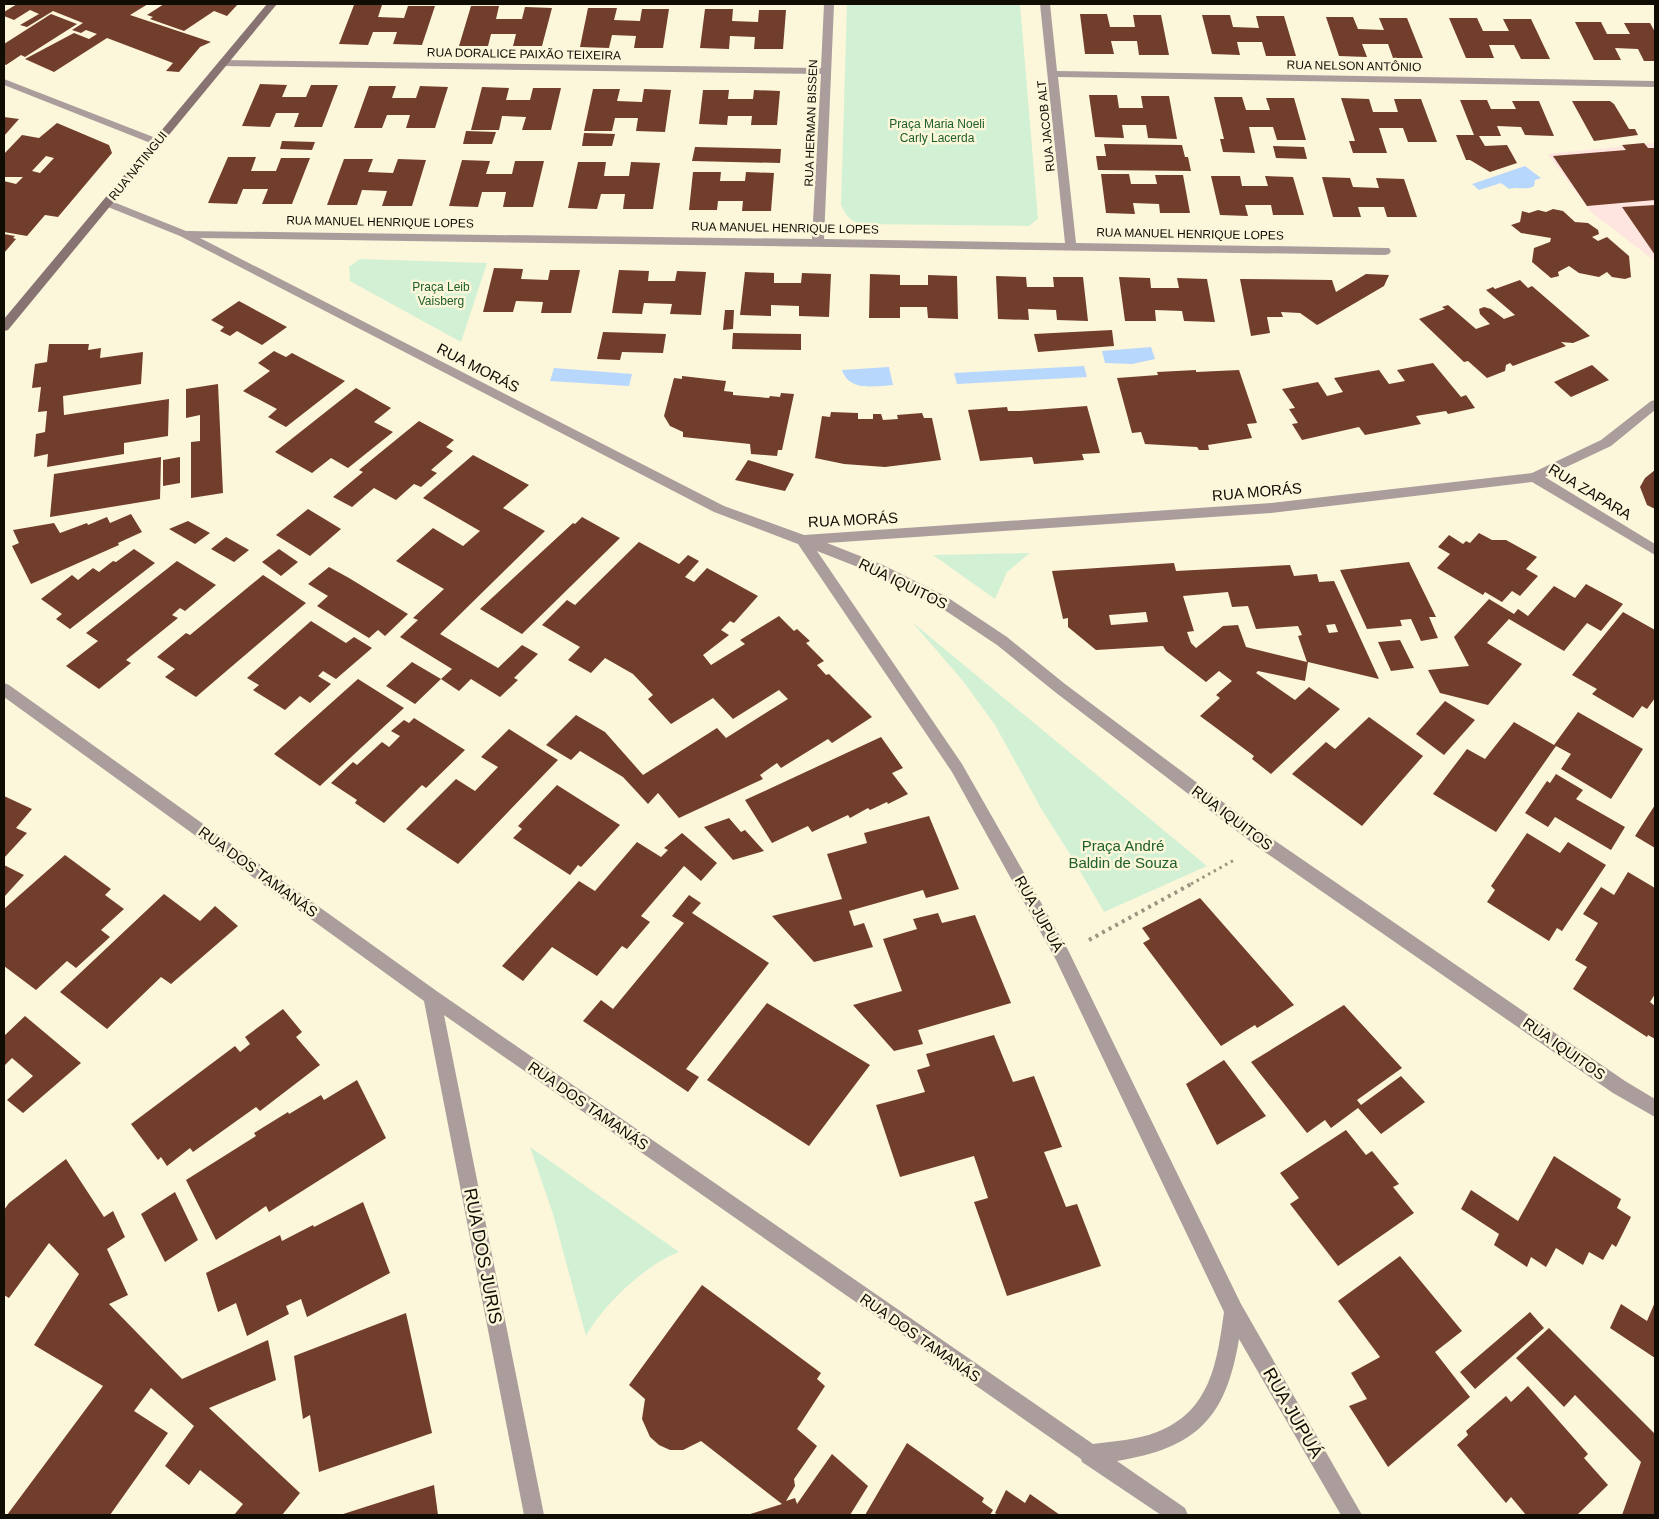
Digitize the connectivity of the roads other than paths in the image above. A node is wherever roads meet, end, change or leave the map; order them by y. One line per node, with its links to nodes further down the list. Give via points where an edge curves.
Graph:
1 (272, 4): 4 (street, RUA NATINGUI)
2 (829, 4): 5 (street, RUA HERMAN BISSEN)
3 (1045, 4): 6 (street, RUA JACOB ALT)
4 (223, 63): 5 (street, RUA DORALICE PAIXÃO TEIXEIRA); 9 (street, RUA NATINGUI)
5 (825, 71): 12 (street, RUA HERMAN BISSEN)
6 (1052, 74): 8 (street, RUA NELSON ANTÔNIO); 13 (street, RUA JACOB ALT)
7 (4, 82): 9 (street)
8 (1655, 84)
9 (157, 142): 10 (street, RUA NATINGUI)
10 (107, 204): 11 (street, RUA MORÁS); 15 (street, RUA NATINGUI)
11 (184, 234): 12 (street, RUA MANUEL HENRIQUE LOPES); 18 (street, RUA MORÁS, via 718,510)
12 (818, 243): 13 (street, RUA MANUEL HENRIQUE LOPES)
13 (1072, 246): 14 (street, RUA MANUEL HENRIQUE LOPES)
14 (1385, 251)
15 (4, 327)
16 (1655, 404): 17 (street, RUA MORÁS, via 1606,443)
17 (1534, 477): 18 (street, RUA MORÁS, via 1271,508); 19 (street, RUA ZAPARA)
18 (804, 540): 22 (street, RUA IQUITOS, via 878,569 950,606 1002,641 1265,843); 23 (street, RUA JUPUÁ, via 957,768 1062,955)
19 (1655, 550)
20 (4, 689): 21 (street, RUA DOS TAMANÁS)
21 (432, 996): 24 (street, RUA DOS TAMANÁS); 25 (street, RUA DOS JURIS)
22 (1655, 1109)
23 (1234, 1311): 24 (street, via 1227,1364 1202,1414 1184,1430 1160,1441); 27 (street, RUA JUPUÁ)
24 (1089, 1455): 26 (street, RUA DOS TAMANÁS)
25 (534, 1515)
26 (1178, 1515)
27 (1352, 1515)

